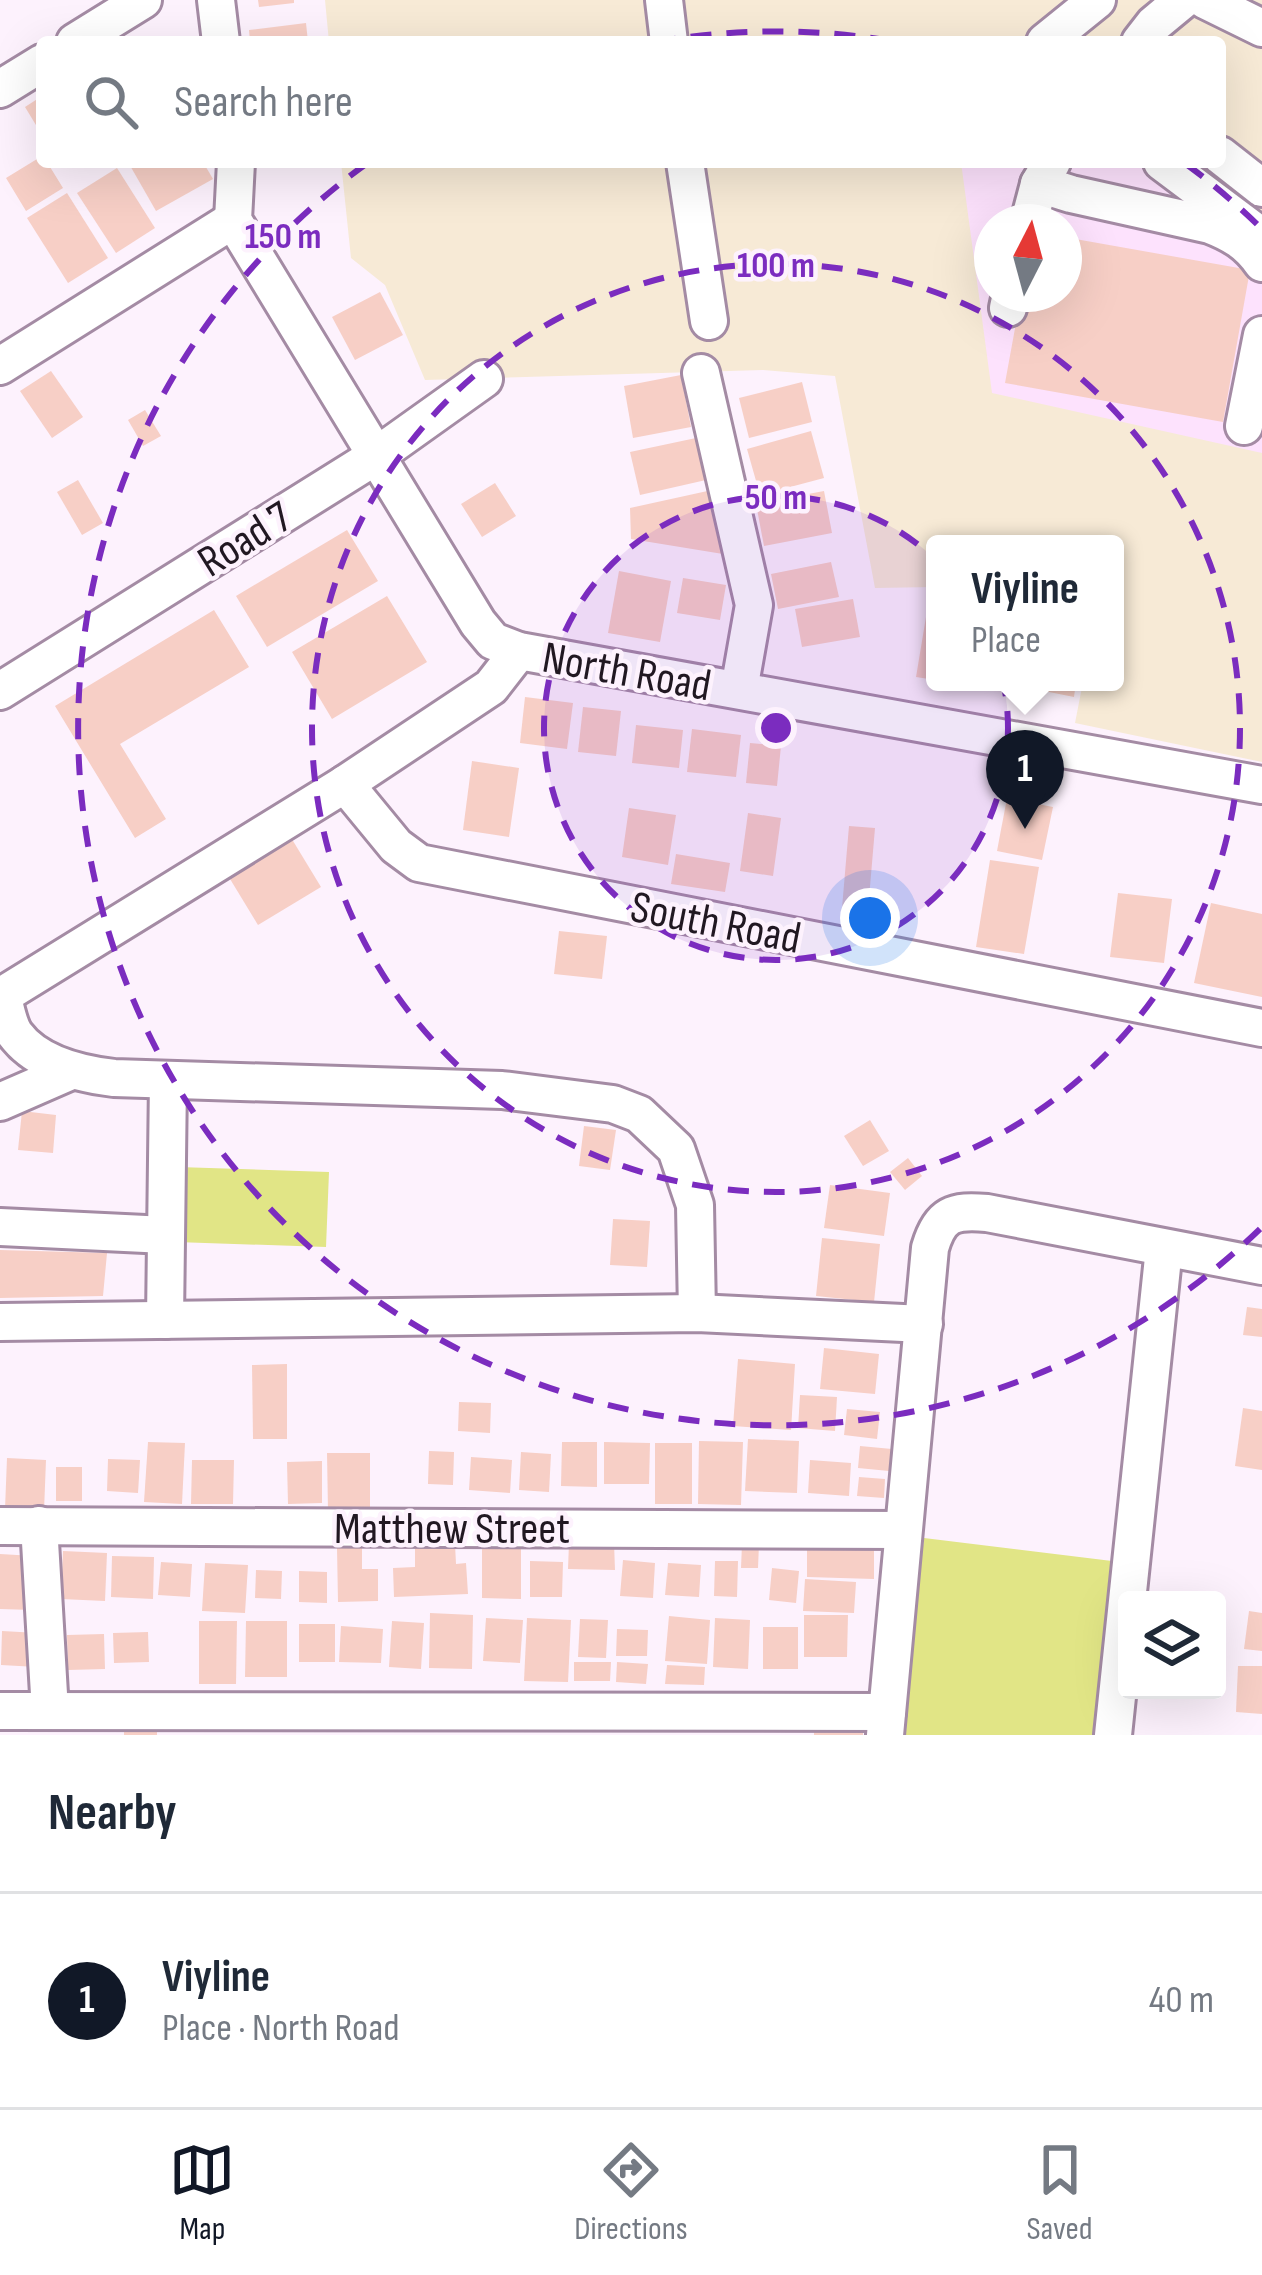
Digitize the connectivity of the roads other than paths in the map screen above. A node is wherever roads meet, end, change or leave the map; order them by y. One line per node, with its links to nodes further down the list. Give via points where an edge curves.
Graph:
1 (142, 0): 8 (street)
2 (216, 0): 9 (street)
3 (664, 0): 10 (street)
4 (1097, 0): 11 (street)
5 (1183, 0): 12 (street)
6 (1205, 0): 7 (street)
7 (1262, 28)
8 (85, 36)
9 (220, 36)
10 (668, 36)
11 (1052, 36)
12 (1145, 36)
13 (36, 67): 14 (street)
14 (0, 89)
15 (1226, 160): 20 (street)
16 (236, 168): 22 (street)
17 (686, 168): 25 (street)
18 (1170, 168): 23 (street)
19 (1046, 173): 21 (street); 24 (street, via 1071,194 1230,233)
20 (1262, 188)
21 (1035, 204)
22 (233, 220): 27 (street); 31 (street, North Road)
23 (1262, 237)
24 (1262, 263)
25 (709, 321)
26 (1262, 335): 30 (street)
27 (0, 366)
28 (701, 373): 33 (street, via 754,605)
29 (484, 379): 31 (street, Road 7)
30 (1244, 426)
31 (376, 456): 32 (street, North Road, via 478,623 493,641); 34 (street, Road 7)
32 (519, 651): 33 (street, North Road); 35 (street, via 491,687)
33 (740, 689): 36 (street, North Road)
34 (0, 692)
35 (345, 784): 37 (street); 38 (street, South Road, via 419,862)
36 (1262, 785)
37 (1, 996): 39 (street, via 14,1033)
38 (1262, 1028)
39 (71, 1071): 40 (street); 41 (street)
40 (168, 1080): 43 (street); 46 (street, via 502,1090 613,1103 639,1114 676,1149 695,1205)
41 (0, 1102)
42 (0, 1227): 43 (street)
43 (166, 1235): 47 (street)
44 (1164, 1248): 45 (street); 49 (street, via 987,1213 949,1215 929,1248); 57 (street)
45 (1262, 1265)
46 (697, 1313): 47 (street); 49 (street)
47 (165, 1321): 48 (street)
48 (0, 1322)
49 (924, 1324): 52 (street)
50 (38, 1525): 51 (street, Matthew Street); 52 (street, Matthew Street); 54 (street)
51 (0, 1526)
52 (904, 1530): 56 (street)
53 (0, 1711): 54 (street)
54 (50, 1711): 55 (street)
55 (273, 1724): 56 (street)
56 (886, 1724)
57 (1113, 1735)

